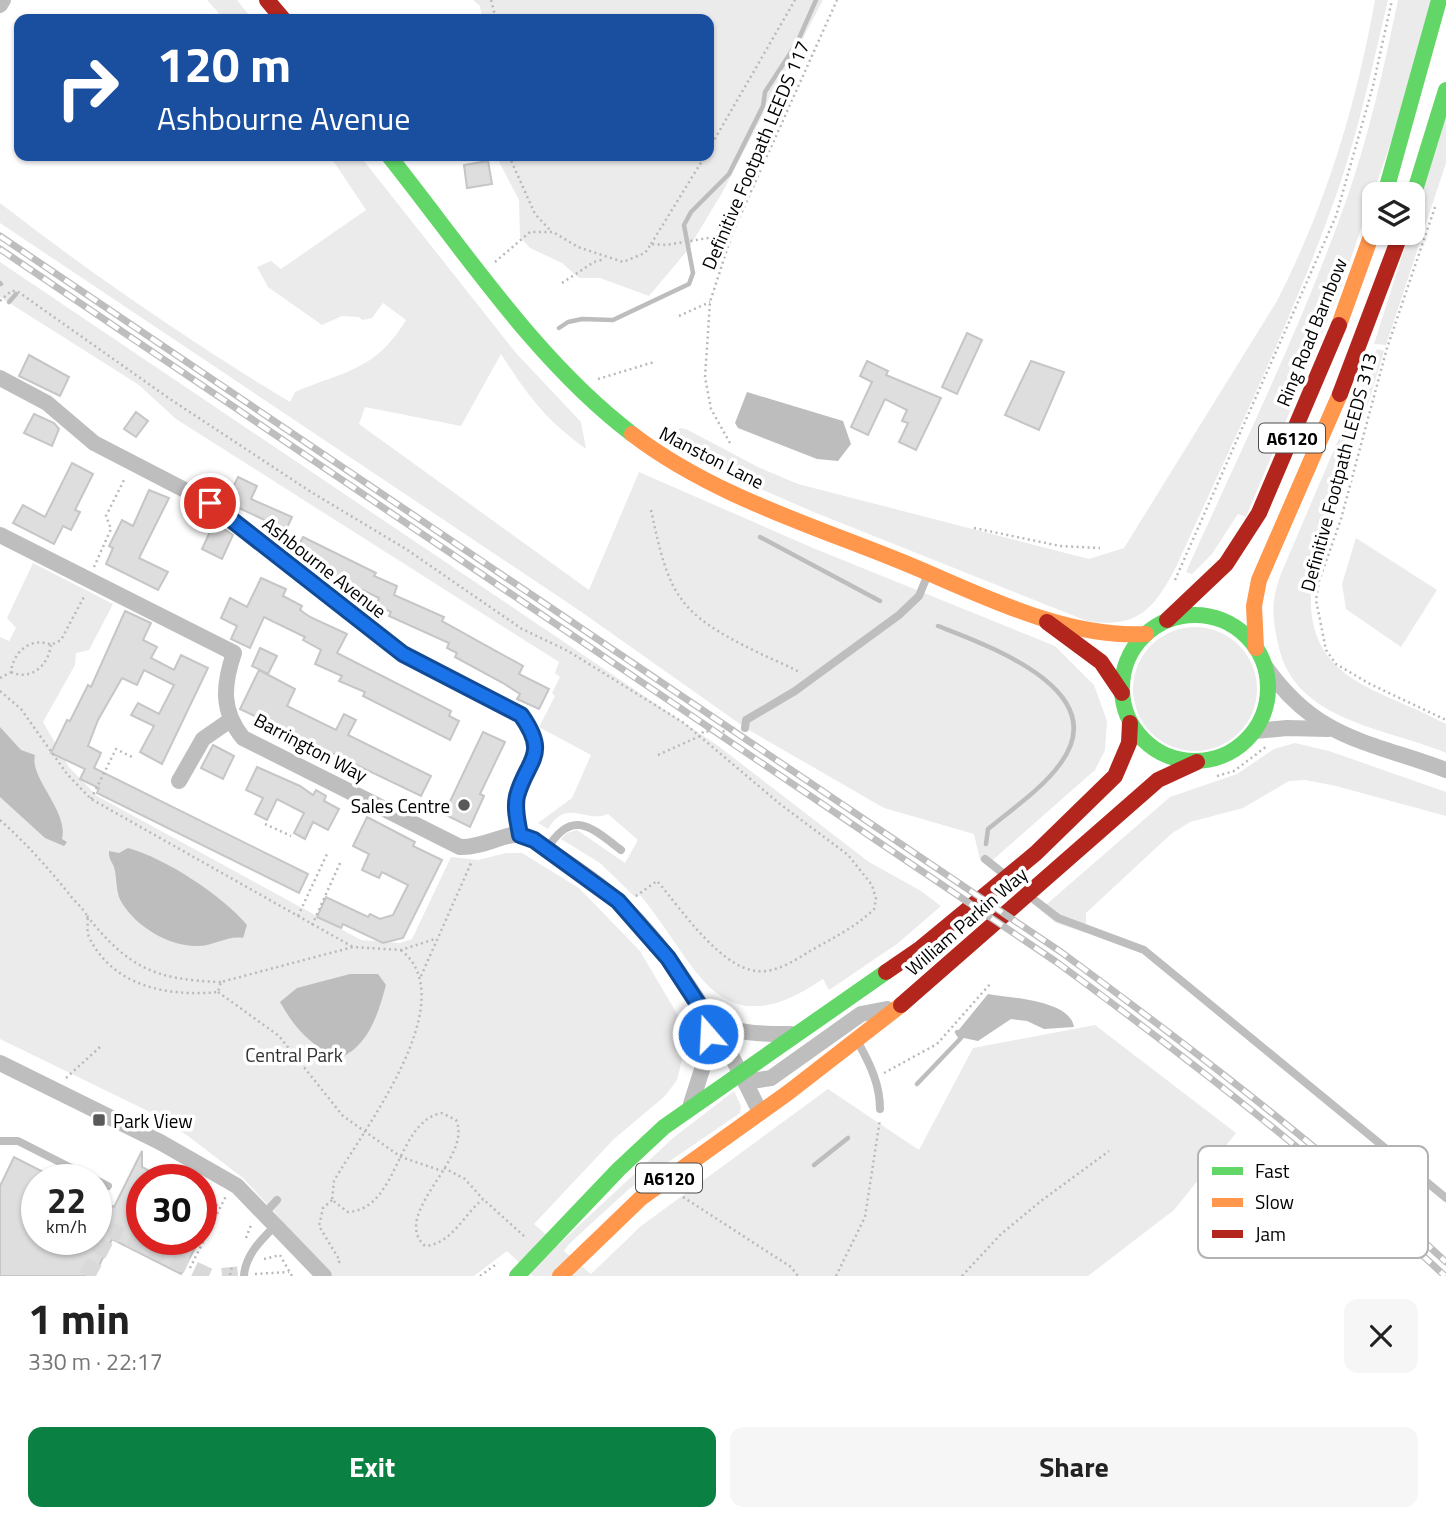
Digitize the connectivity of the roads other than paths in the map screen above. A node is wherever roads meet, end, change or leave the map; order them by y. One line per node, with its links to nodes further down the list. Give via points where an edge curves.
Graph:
1 (3, 0): 4 (street)
2 (267, 0): 5 (main road)
3 (1439, 0): 8 (main road)
4 (0, 5)
5 (279, 14)
6 (1446, 90): 9 (main road)
7 (392, 161): 14 (main road, Manston Lane, via 543,351 582,394 645,446 712,484)
8 (1388, 182)
9 (1418, 182)
10 (1368, 245): 16 (main road, Ring Road Barnbow / A6120, via 1348,304 1252,526 1226,564)
11 (1397, 245): 18 (main road, A6120, via 1349,374 1259,580 1254,606)
12 (0, 379): 29 (street, Ashbourne Avenue, via 47,403 94,443 210,503 403,654 521,715 536,746 533,764 518,794)
13 (0, 535): 21 (street, Barrington Way, via 234,653 226,675)
14 (929, 572): 15 (main road, Manston Lane); 23 (lane, via 912,605 811,680 746,720)
15 (1042, 618): 17 (main road, Manston Lane, via 1113,636); 20 (main road, Manston Lane, via 1101,662)
16 (1167, 621): 17 (main road); 18 (main road, via 1209,616 1240,631)
17 (1146, 634): 20 (main road, via 1128,661)
18 (1256, 648): 19 (main road)
19 (1265, 666): 24 (street, via 1292,702); 25 (main road, via 1269,689)
20 (1122, 693): 22 (main road)
21 (229, 721): 28 (street, via 204,739); 29 (street, Barrington Way, via 243,738 460,847 478,848)
22 (1130, 723): 26 (main road, via 1158,752); 35 (main road, William Parkin Way / A6120, via 1129,743 1115,776 1036,853 921,948)
23 (745, 728)
24 (1328, 729): 25 (street); 27 (street)
25 (1255, 731): 26 (main road, via 1229,752)
26 (1197, 762): 33 (main road, William Parkin Way / A6120, via 1158,780)
27 (1446, 770)
28 (179, 781)
29 (520, 835): 30 (street)
30 (547, 849): 31 (lane, via 568,824 598,832); 34 (street, via 623,906 668,958)
31 (621, 850)
32 (985, 859): 43 (lane, via 1058,918 1144,950)
33 (900, 1006): 36 (main road, William Parkin Way / A6120); 38 (street, via 861,1014 771,1078)
34 (704, 1013): 35 (street, via 720,1026 739,1031); 38 (street); 40 (street, via 706,1057 695,1098)
35 (797, 1034): 38 (main road, William Parkin Way / A6120)
36 (856, 1040): 39 (lane, via 875,1079); 41 (main road, William Parkin Way / A6120)
37 (1, 1066): 48 (street, via 207,1168 237,1186)
38 (743, 1078): 40 (main road, William Parkin Way / A6120); 41 (street)
39 (880, 1109)
40 (686, 1112): 51 (main road, William Parkin Way / A6120, via 619,1169)
41 (760, 1112): 52 (main road, William Parkin Way / A6120, via 609,1226)
42 (0, 1140): 44 (lane, via 18,1141)
43 (1383, 1146)
44 (64, 1164)
45 (1428, 1183): 46 (lane)
46 (1446, 1198)
47 (277, 1200): 48 (lane)
48 (264, 1219): 49 (lane); 50 (street)
49 (244, 1275)
50 (324, 1276)
51 (517, 1276)
52 (560, 1276)

